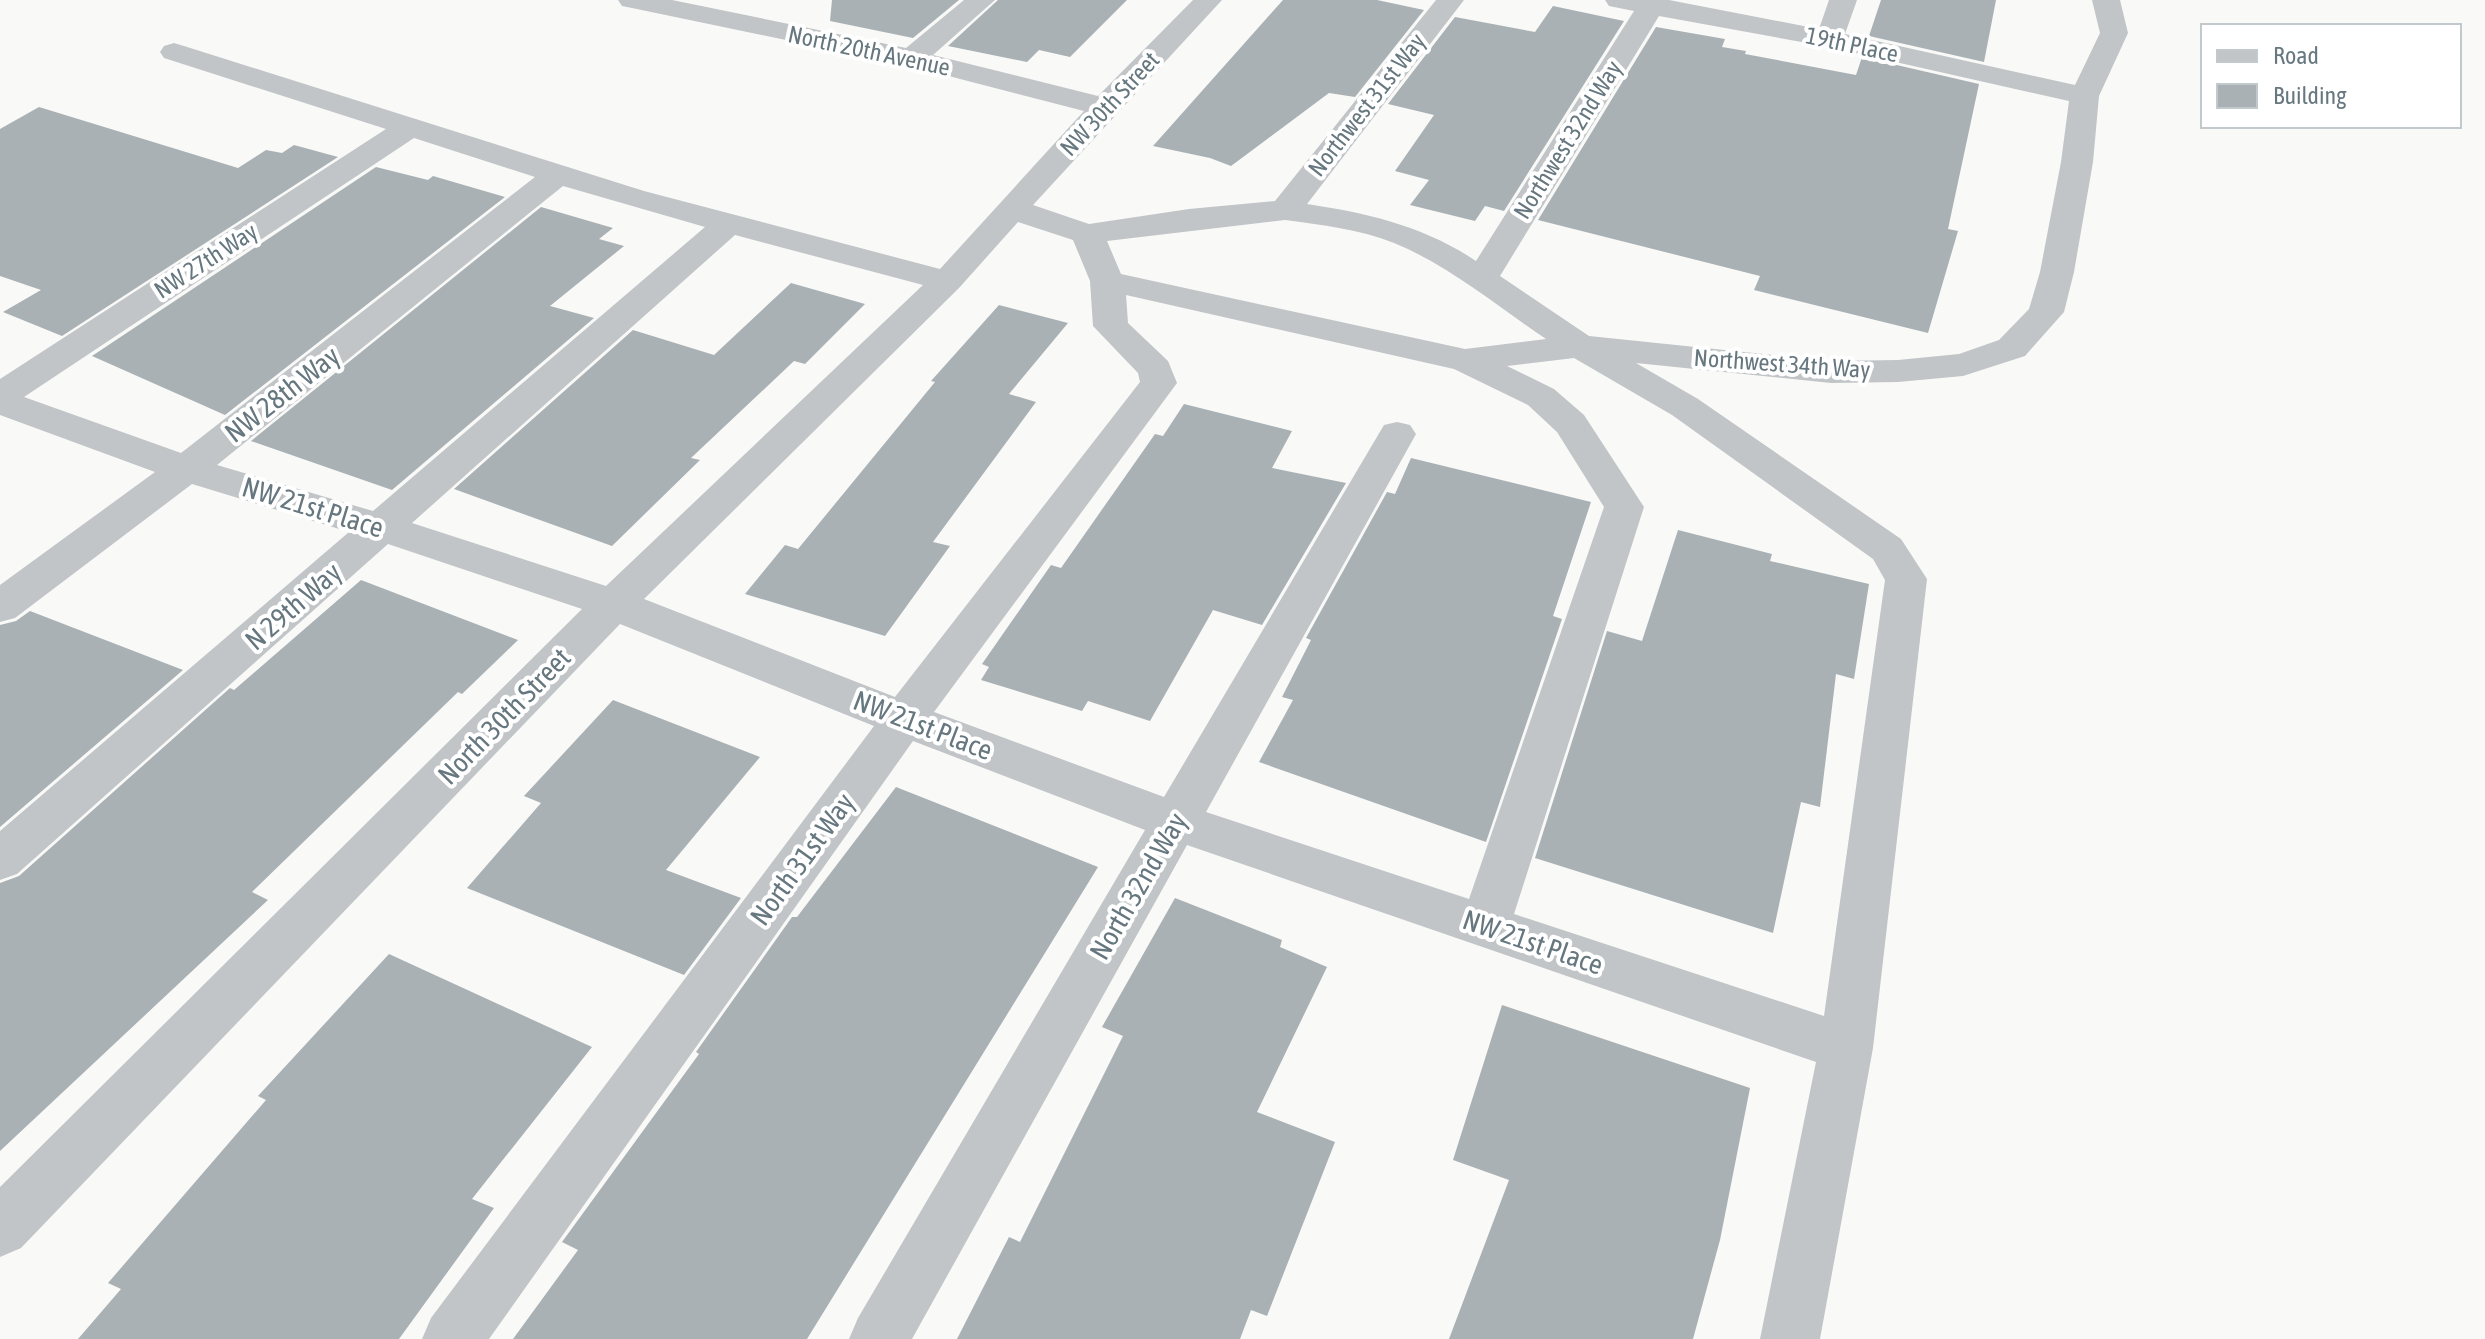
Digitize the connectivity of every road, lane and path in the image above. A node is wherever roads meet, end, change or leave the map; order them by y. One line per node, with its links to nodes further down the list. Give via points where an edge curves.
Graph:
1 (632, 0): 10 (street, North 20th Avenue)
2 (778, 0): 10 (street)
3 (981, 0): 13 (street)
4 (1208, 0): 15 (street, NW 30th Street)
5 (1450, 0): 19 (street, Northwest 31st Way)
6 (1619, 0): 9 (street, 19th Place)
7 (1843, 0): 11 (street)
8 (2106, 0): 14 (street, Northwest 34th Way, via 2114,33)
9 (1653, 3): 11 (street, 19th Place); 22 (street, Northwest 32nd Way)
10 (744, 25): 13 (street, North 20th Avenue)
11 (1829, 39): 14 (street, 19th Place)
12 (174, 52): 16 (street)
13 (912, 58): 15 (street, North 20th Avenue)
14 (2084, 96): 25 (street, Northwest 34th Way, via 2077,162 2046,312 2012,348 1963,365 1831,372)
15 (1104, 107): 18 (street, NW 30th Street)
16 (412, 126): 17 (street); 27 (street, NW 27th Way)
17 (559, 174): 20 (street); 29 (street, NW 28th Way)
18 (1014, 210): 21 (street); 23 (street, North 30th Street)
19 (1285, 210): 21 (street); 22 (street, via 1406,236)
20 (729, 223): 23 (street); 30 (street, N 29th Way)
21 (1087, 234): 24 (street)
22 (1481, 279): 25 (street)
23 (947, 281): 31 (street, North 30th Street)
24 (1107, 281): 26 (street); 33 (street, North 31st Way, via 1111,326 1155,369 1159,383)
25 (1580, 346): 26 (street, Northwest 34th Way); 37 (street, via 1685,407 1848,519 1887,549 1906,579)
26 (1465, 360): 36 (street, via 1541,397 1571,424 1624,507)
27 (0, 399): 29 (street, NW 21st Place)
28 (1397, 434): 34 (street, North 32nd Way)
29 (186, 469): 30 (street, NW 21st Place); 32 (street, NW 28th Way)
30 (384, 528): 31 (street, NW 21st Place); 35 (street, N 29th Way)
31 (613, 604): 33 (street, NW 21st Place); 38 (street, North 30th Street)
32 (0, 607)
33 (904, 719): 34 (street, NW 21st Place); 39 (street, North 31st Way)
34 (1175, 821): 36 (street, NW 21st Place); 40 (street, North 32nd Way)
35 (0, 860)
36 (1485, 926): 37 (street, NW 21st Place)
37 (1846, 1048): 41 (street)
38 (0, 1228)
39 (452, 1339)
40 (879, 1339)
41 (1790, 1339)

